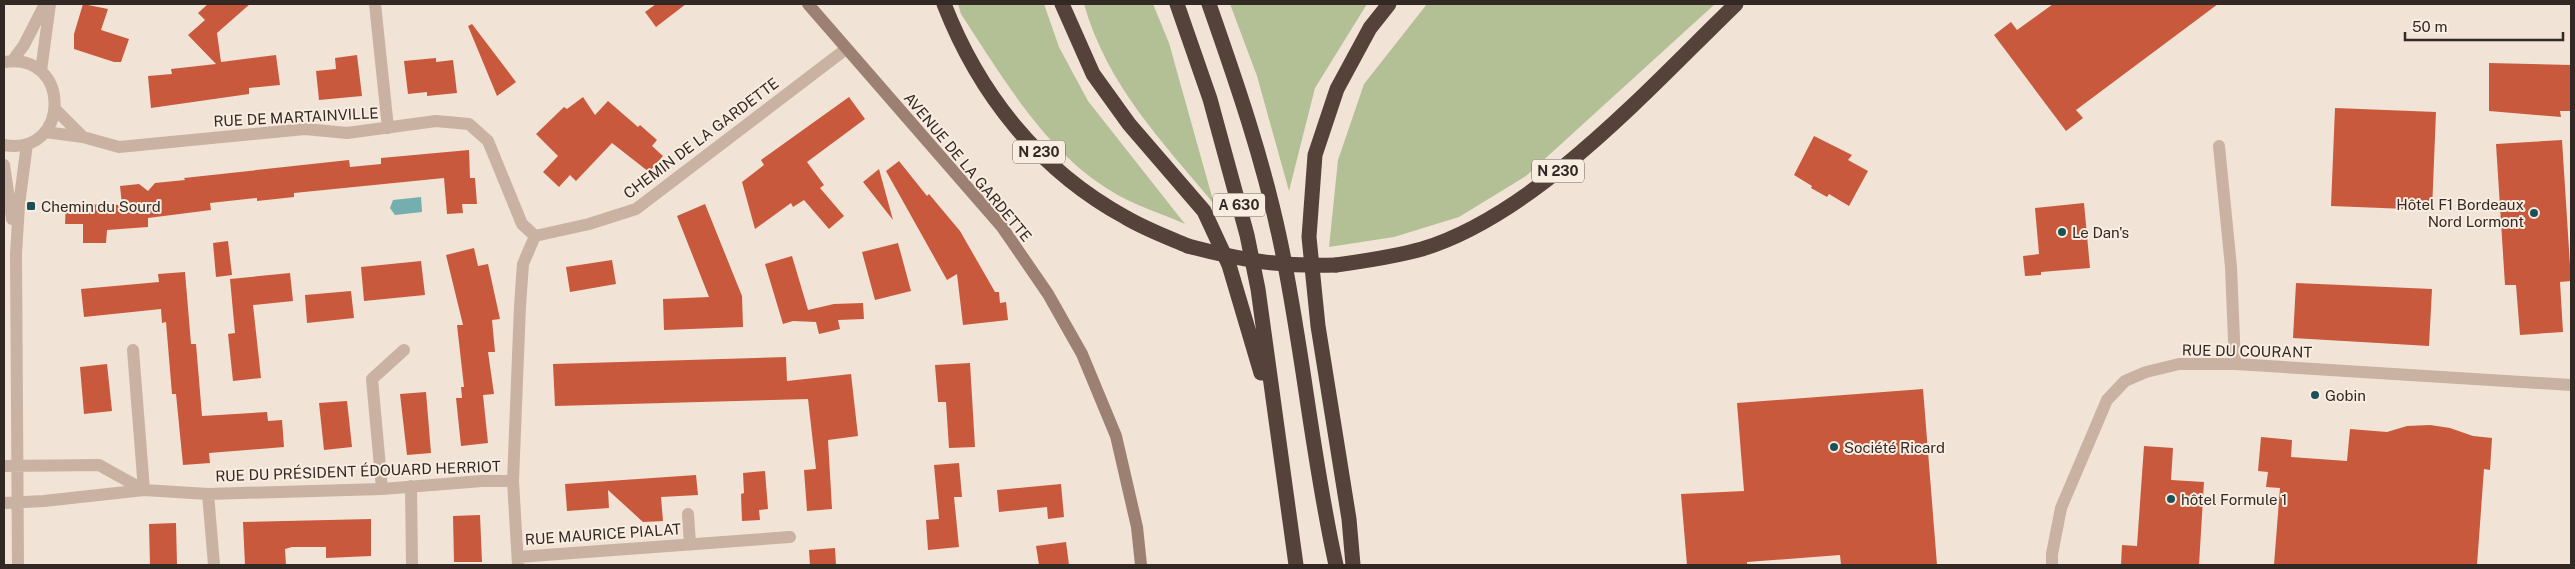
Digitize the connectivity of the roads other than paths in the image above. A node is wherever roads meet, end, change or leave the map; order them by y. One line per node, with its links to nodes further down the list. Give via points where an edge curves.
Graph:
1 (45, 4): 12 (street, via 24,45)
2 (50, 4): 13 (street)
3 (375, 4): 15 (street)
4 (808, 4): 11 (main road, AVENUE DE LA GARDETTE)
5 (944, 4): 10 (highway, N 230, bridge, via 959,43 990,94 1026,141 1076,186 1126,218 1188,246 1241,260 1297,266 1382,259 1423,248 1463,232 1513,204 1558,171)
6 (1062, 4): 28 (highway, via 1093,74 1129,124 1204,211 1215,232 1229,265)
7 (1177, 4): 28 (highway, A 630, via 1210,99 1247,235 1258,290)
8 (1209, 4): 45 (highway, A 630, via 1263,169 1280,240)
9 (1389, 4): 46 (highway, via 1370,28 1337,89 1315,155 1309,237 1318,326 1349,519)
10 (1736, 4)
11 (846, 49): 22 (street, CHEMIN DE LA GARDETTE, via 636,209); 43 (main road, AVENUE DE LA GARDETTE, via 1002,228 1053,303 1082,354 1116,436 1137,528)
12 (8, 61): 13 (street, via 23,62)
13 (41, 71): 14 (street, via 53,88)
14 (55, 109): 16 (street); 17 (street, RUE DE MARTAINVILLE)
15 (388, 128): 17 (street, RUE DE MARTAINVILLE, via 347,133 305,129 119,147); 22 (street, RUE DE MARTAINVILLE, via 436,121 470,124 488,141 522,224)
16 (45, 132): 17 (street, RUE DE MARTAINVILLE); 18 (street)
17 (83, 137)
18 (27, 144): 19 (street); 23 (street)
19 (4, 145)
20 (2219, 146): 26 (street, via 2231,267)
21 (4, 165): 23 (street)
22 (535, 236): 30 (street, via 523,264)
23 (16, 254): 29 (street)
24 (132, 350): 33 (street)
25 (404, 350): 32 (street, via 372,378)
26 (2234, 364): 27 (street, RUE DU COURANT); 47 (street, RUE DU COURANT, via 2179,364 2146,372 2125,382 2107,400 2061,508)
27 (2571, 385)
28 (1274, 413): 44 (highway, A 630)
29 (10, 466): 33 (street, RUE DU PRÉSIDENT ÉDOUARD HERRIOT, via 99,465); 35 (street)
30 (513, 481): 31 (street, RUE DU PRÉSIDENT ÉDOUARD HERRIOT); 39 (street)
31 (412, 486): 32 (street, RUE DU PRÉSIDENT ÉDOUARD HERRIOT); 42 (street)
32 (382, 489): 34 (street, RUE DU PRÉSIDENT ÉDOUARD HERRIOT)
33 (144, 490): 34 (street, RUE DU PRÉSIDENT ÉDOUARD HERRIOT); 35 (street, RUE DU PRÉSIDENT ÉDOUARD HERRIOT)
34 (208, 494): 41 (street)
35 (10, 503): 40 (street)
36 (688, 514): 38 (street, RUE MAURICE PIALAT)
37 (790, 537): 38 (street, RUE MAURICE PIALAT)
38 (690, 544): 39 (street, RUE MAURICE PIALAT)
39 (518, 561)
40 (18, 565)
41 (214, 565)
42 (412, 565)
43 (1141, 565)
44 (1296, 565)
45 (1336, 565)
46 (1353, 565)
47 (2052, 565)

